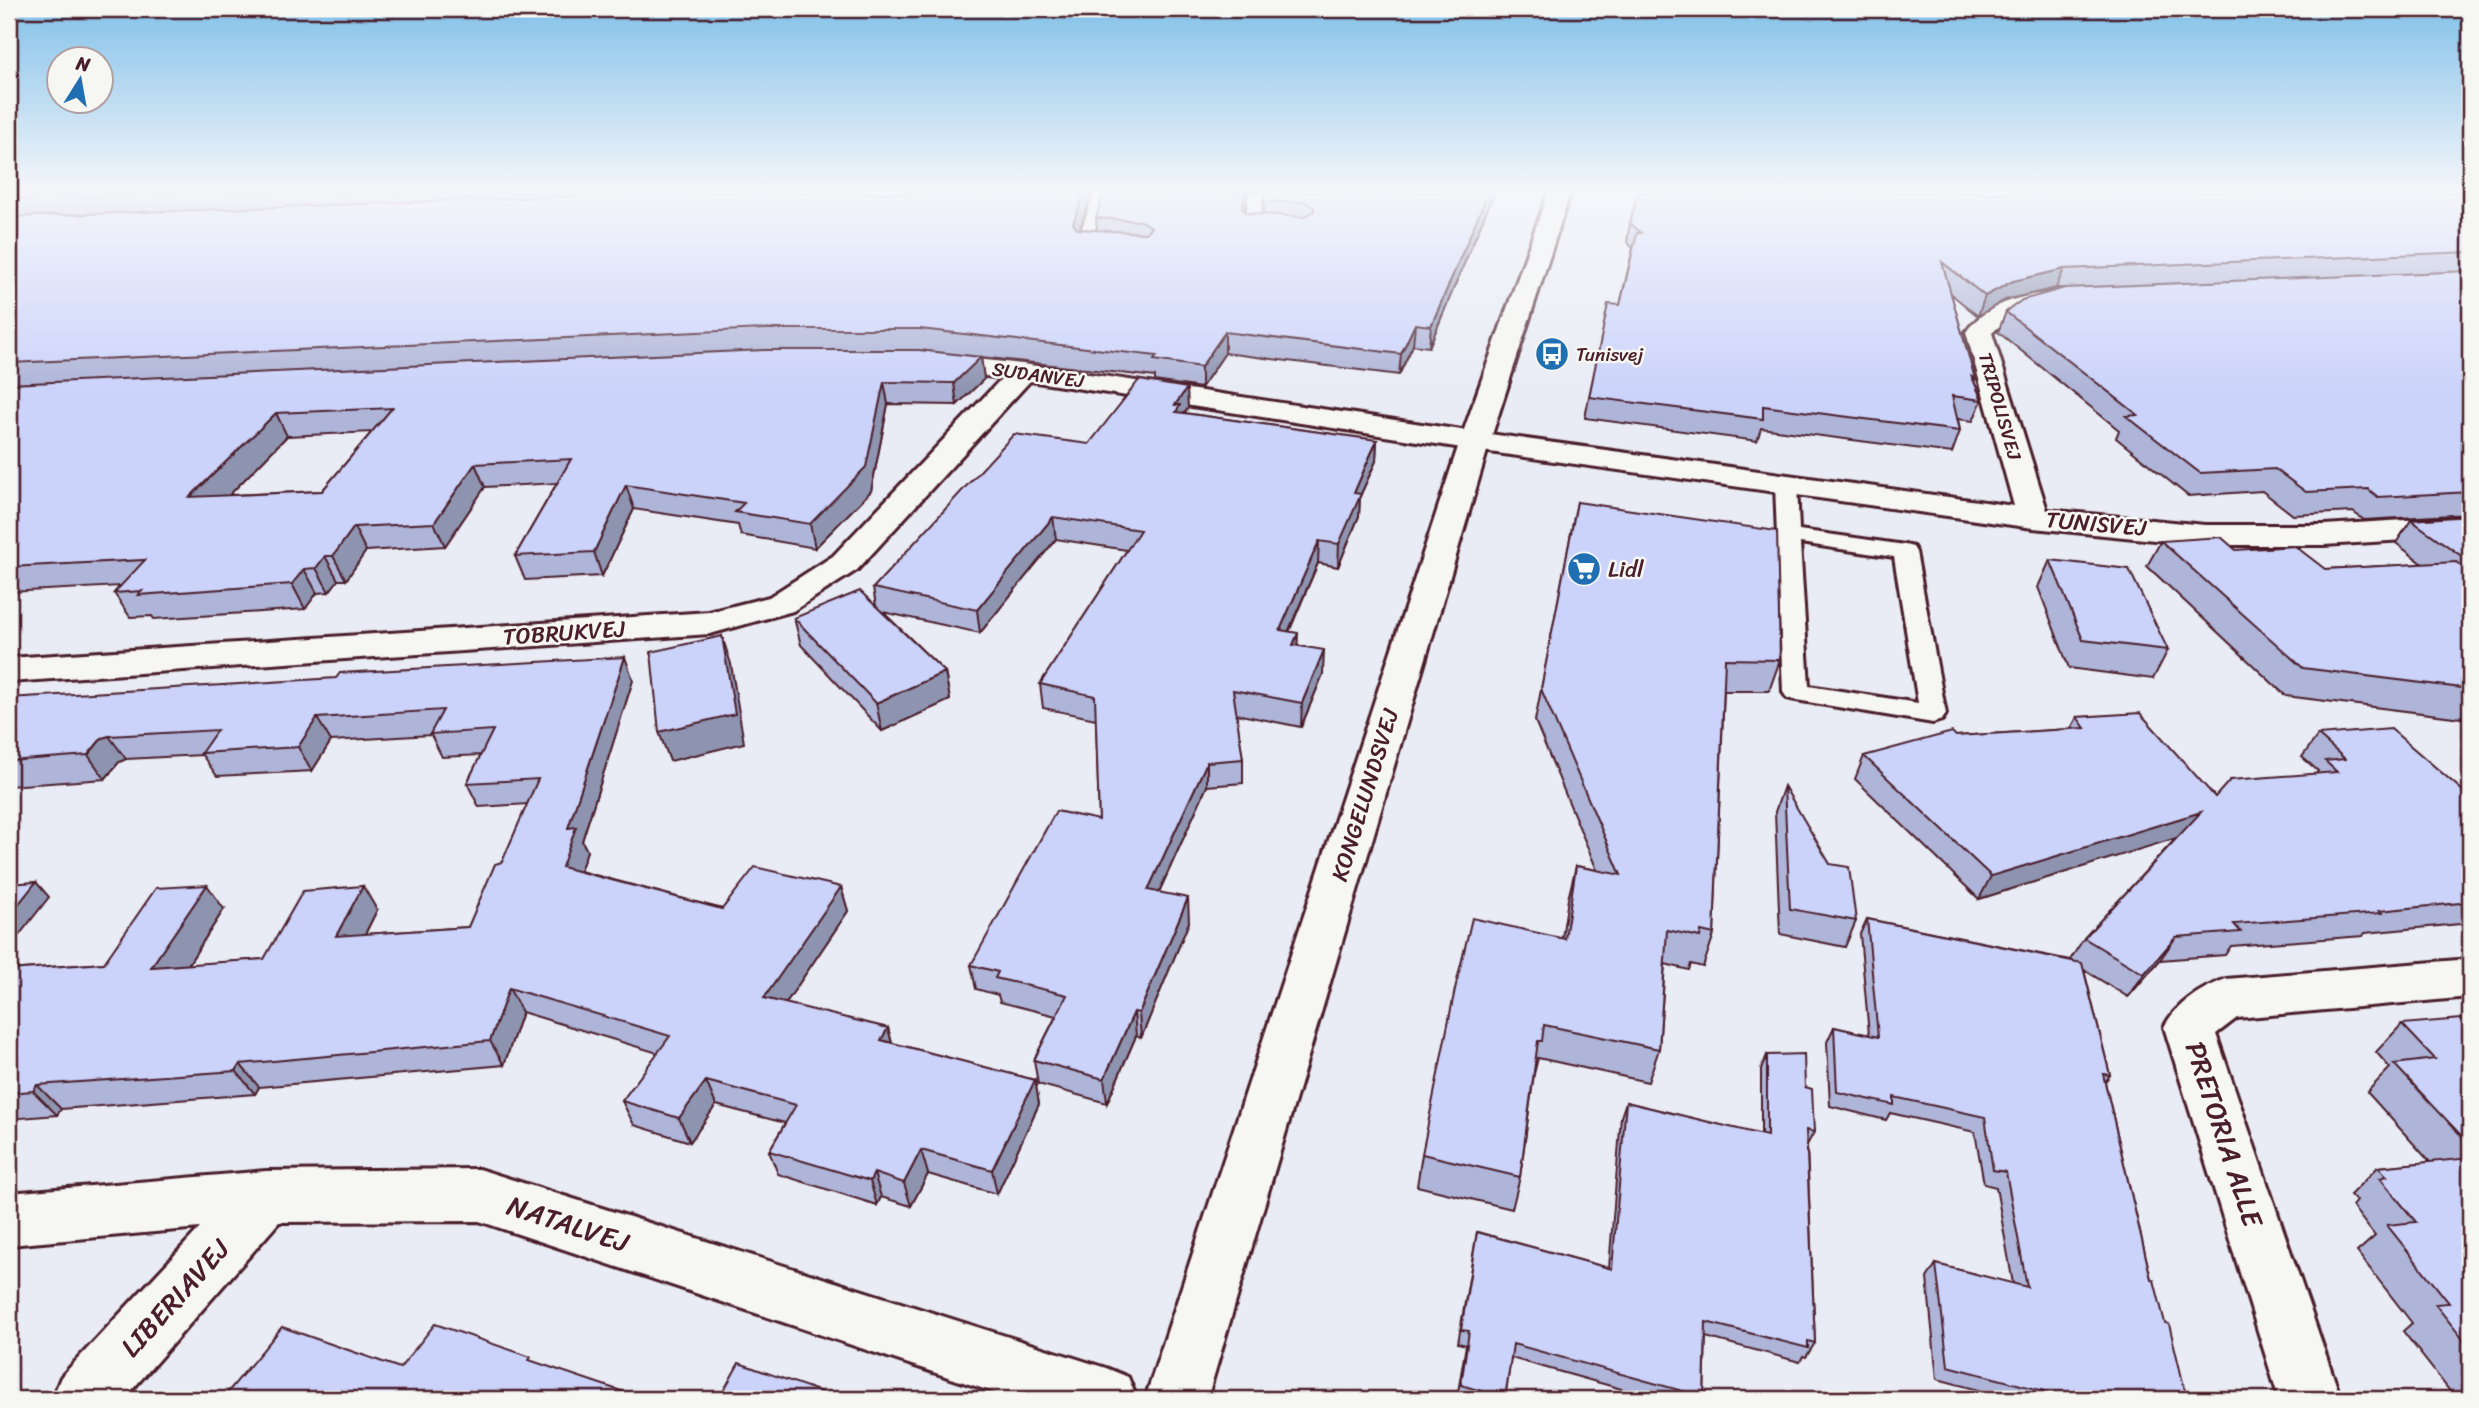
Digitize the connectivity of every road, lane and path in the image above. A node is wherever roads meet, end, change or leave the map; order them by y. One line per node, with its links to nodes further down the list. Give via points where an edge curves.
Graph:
1 (1537, 259): 5 (street, KONGELUNDSVEJ)
2 (2084, 297): 7 (street, TRIPOLISVEJ, via 2014,307 1990,318 1979,332)
3 (910, 361): 4 (street, SUDANVEJ)
4 (1023, 372): 5 (street, SUDANVEJ); 10 (street, TOBRUKVEJ, via 845,563 780,604 710,623)
5 (1475, 441): 6 (street, TUNISVEJ); 16 (street, KONGELUNDSVEJ)
6 (1786, 485): 7 (street, TUNISVEJ); 9 (lane)
7 (2033, 519): 8 (street, TUNISVEJ, via 2204,535 2324,535)
8 (2470, 526)
9 (1788, 535): 9 (lane, via 1905,552 1933,714 1796,692)
10 (9, 670)
11 (2470, 978): 17 (street, PRETORIA ALLE, via 2226,999 2189,1027)
12 (266, 1197): 13 (street, NATALVEJ); 14 (street, LIBERIAVEJ); 15 (street, NATALVEJ, via 480,1195)
13 (9, 1219)
14 (83, 1399)
15 (1106, 1399)
16 (1175, 1399)
17 (2310, 1399)

